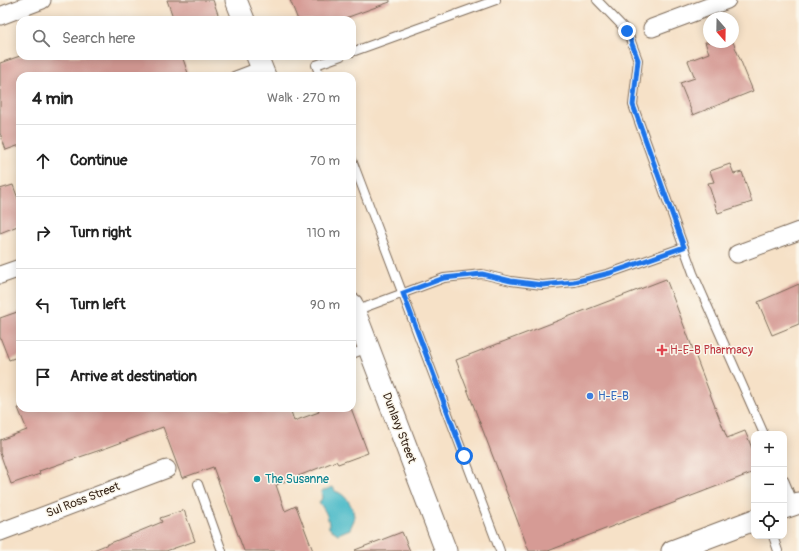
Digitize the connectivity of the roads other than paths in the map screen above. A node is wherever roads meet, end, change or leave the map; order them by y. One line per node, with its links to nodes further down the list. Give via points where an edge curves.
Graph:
1 (42, 0): 6 (street)
2 (236, 0): 7 (street)
3 (496, 0): 9 (lane)
4 (597, 0): 16 (lane, via 627,31 638,60 633,105)
5 (727, 0): 8 (street)
6 (0, 16)
7 (242, 16)
8 (652, 28)
9 (356, 51)
10 (330, 60): 13 (lane, via 316,65)
11 (261, 66): 12 (lane)
12 (245, 72)
13 (319, 72)
14 (356, 170): 20 (lane)
15 (799, 231): 17 (street)
16 (684, 247): 20 (lane, via 610,273 574,282 542,285 482,274 444,278); 24 (lane)
17 (737, 254)
18 (16, 269): 19 (street)
19 (0, 275)
20 (403, 293): 21 (lane); 34 (lane)
21 (356, 307)
22 (356, 326): 23 (street, Dunlavy Street)
23 (360, 351): 33 (street, Dunlavy Street)
24 (763, 431)
25 (167, 469): 30 (street, Sul Ross Street)
26 (198, 484): 32 (lane)
27 (787, 489): 28 (lane)
28 (792, 505)
29 (751, 521): 35 (street)
30 (0, 532)
31 (773, 539): 36 (lane)
32 (222, 551)
33 (446, 551)
34 (500, 551)
35 (672, 551)
36 (778, 551)

